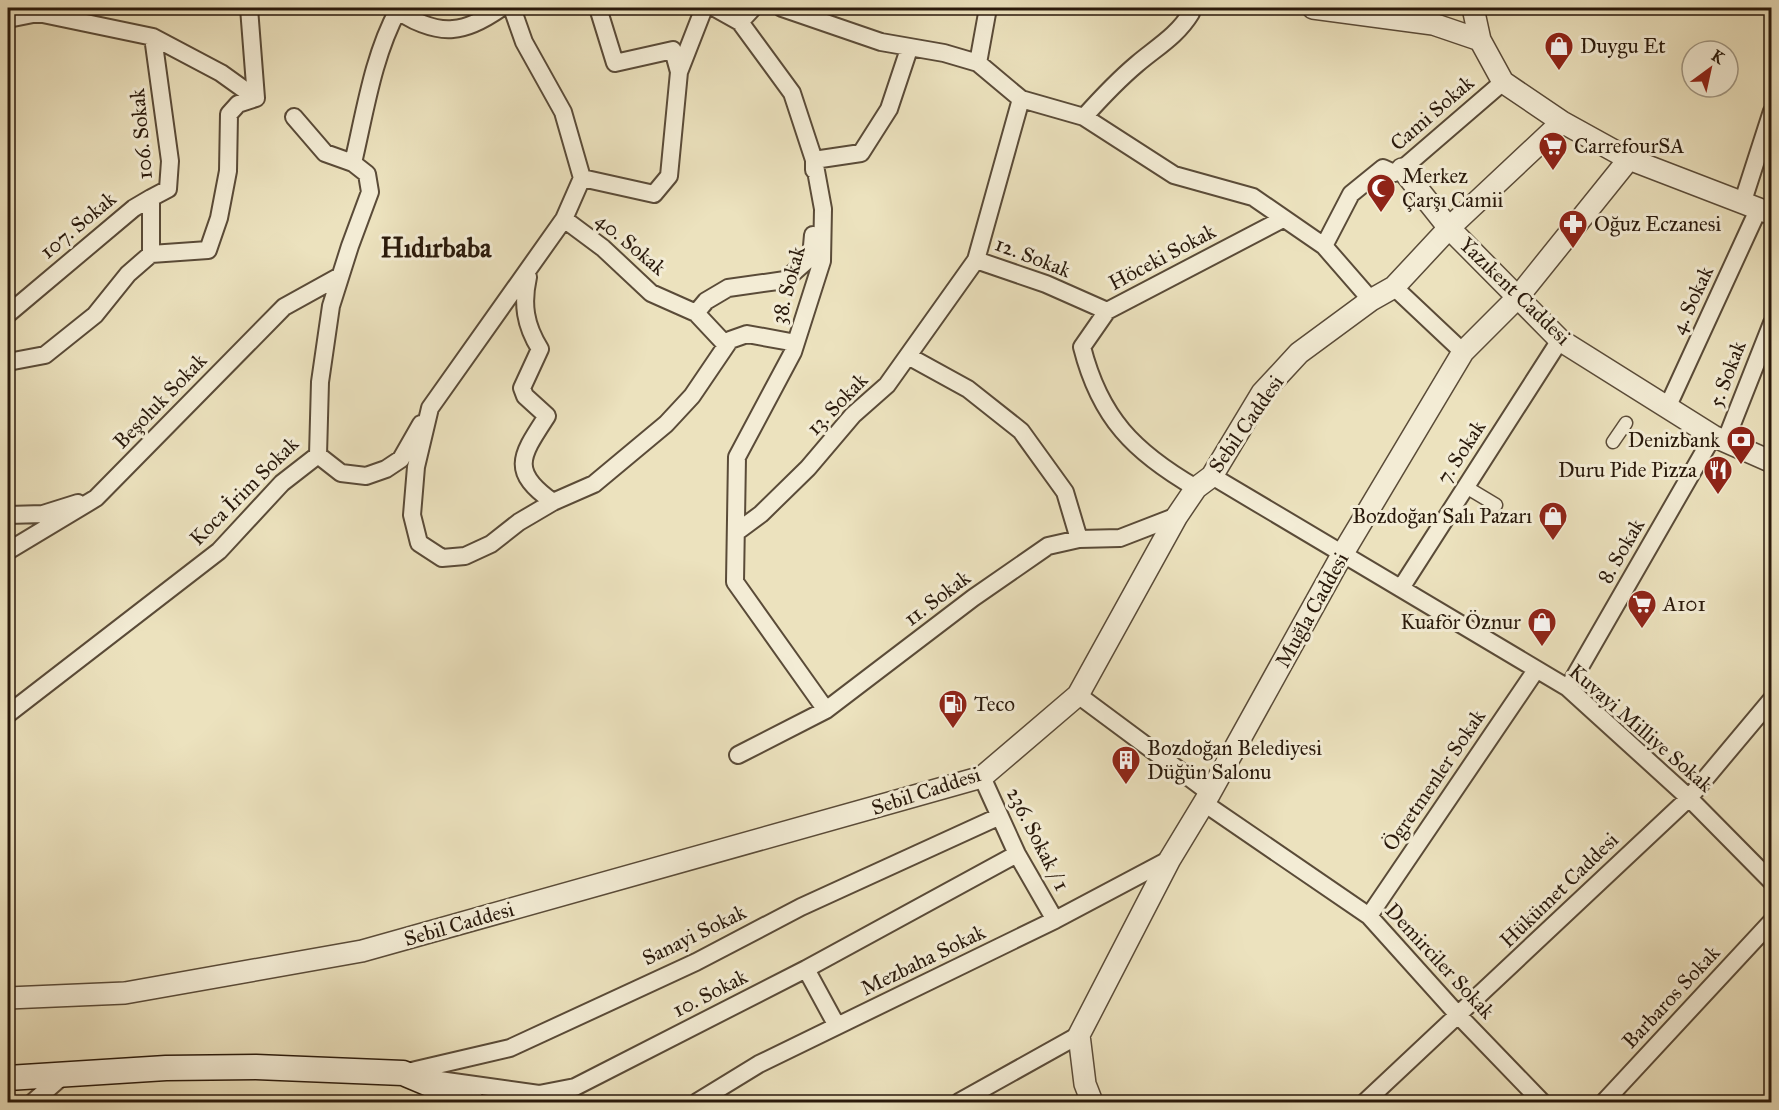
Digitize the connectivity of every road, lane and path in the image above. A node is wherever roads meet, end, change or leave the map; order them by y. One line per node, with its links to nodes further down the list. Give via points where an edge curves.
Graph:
1 (249, 8): 22 (street)
2 (501, 8): 12 (street, via 487,18 453,29 419,23)
3 (512, 8): 32 (street, via 524,42 563,112)
4 (598, 8): 20 (street, via 615,63 673,51)
5 (704, 8): 20 (street)
6 (715, 8): 15 (street)
7 (753, 8): 15 (street)
8 (782, 8): 18 (street)
9 (988, 8): 19 (street)
10 (1313, 8): 17 (street, via 1433,24)
11 (1473, 8): 17 (street)
12 (397, 9): 30 (street, via 379,55)
13 (1191, 14): 26 (street, via 1165,44 1112,86)
14 (8, 19): 16 (street, via 38,13)
15 (740, 22): 29 (street, 38. Sokak, via 792,93)
16 (153, 38): 22 (street, via 221,74); 33 (street, 106. Sokak, via 170,161 168,189)
17 (1480, 40): 21 (street)
18 (909, 49): 19 (street, via 944,53); 29 (street, via 889,109 861,153)
19 (978, 63): 23 (street)
20 (679, 72): 32 (street, via 669,176 654,194)
21 (1503, 82): 27 (street); 31 (street, Cami Sokak)
22 (256, 98): 39 (street, via 238,104 229,114 228,171 208,250)
23 (1021, 99): 26 (street); 40 (street, 13. Sokak)
24 (1772, 111): 34 (street, 4. Sokak)
25 (294, 117): 30 (street, via 325,153)
26 (1084, 117): 36 (street, via 1174,175 1253,197)
27 (1562, 122): 28 (street); 37 (street, Sebil Caddesi)
28 (1629, 159): 34 (street); 44 (street, Muğla Caddesi)
29 (814, 160): 47 (street, via 811,257 785,280 728,288); 51 (street, 38. Sokak, via 823,209 822,261)
30 (353, 163): 42 (street, Koca İrim Sokak, via 367,174 370,192)
31 (1402, 170): 37 (street, Yazıkent Caddesi); 38 (street, Cami Sokak, via 1394,173 1383,168 1351,194)
32 (582, 178): 35 (street)
33 (152, 198): 39 (street, 106. Sokak); 48 (street, 107. Sokak, via 125,215)
34 (1757, 209): 57 (street, 4. Sokak)
35 (564, 219): 41 (street); 47 (street, 40. Sokak, via 603,248 651,293)
36 (1283, 219): 38 (street); 46 (street, Höceki Sokak)
37 (1449, 228): 43 (street, Sebil Caddesi); 44 (street, Yazıkent Caddesi)
38 (1324, 246): 45 (street)
39 (151, 254): 55 (street, via 128,274 95,315 45,355)
40 (976, 260): 46 (street, 12. Sokak, via 1046,284); 54 (street, 13. Sokak)
41 (530, 271): 56 (street); 66 (street, via 525,310 540,348 522,388 525,396 547,416 527,447 522,464 532,487)
42 (340, 276): 61 (street, Koca İrim Sokak, via 331,306 320,382); 65 (street, Beşoluk Sokak, via 284,307)
43 (1394, 287): 45 (street, Sebil Caddesi); 53 (street)
44 (1518, 297): 50 (street, Yazıkent Caddesi); 53 (street, Muğla Caddesi)
45 (1371, 300): 63 (street, Sebil Caddesi, via 1299,353 1262,393)
46 (1107, 311): 63 (street, Höceki Sokak, via 1082,347 1091,381 1122,432 1146,455)
47 (696, 313): 52 (street, 40. Sokak)
48 (8, 314)
49 (1772, 323): 59 (street, 5. Sokak)
50 (1560, 340): 57 (street, Yazıkent Caddesi); 64 (street, 7. Sokak)
51 (796, 343): 52 (street, via 747,334); 70 (street, 38. Sokak, via 737,458)
52 (726, 345): 66 (street, via 692,396 666,424 594,484)
53 (1463, 352): 73 (street, Muğla Caddesi)
54 (908, 356): 70 (street, 13. Sokak, via 887,385 854,415 808,468); 71 (street, via 968,389 1021,431 1065,492)
55 (8, 362)
56 (430, 408): 61 (street, via 401,459 386,469 366,476 341,473); 66 (street, via 416,467 412,515 419,543 442,558 465,556 491,544)
57 (1667, 408): 59 (street, Yazıkent Caddesi)
58 (1626, 423): 60 (street)
59 (1719, 439): 62 (street, Yazıkent Caddesi); 76 (street, 8. Sokak)
60 (1613, 442)
61 (318, 455): 80 (street, Koca İrim Sokak, via 282,483 219,551)
62 (1770, 458)
63 (1204, 482): 69 (street, Sebil Caddesi); 73 (street, Höceki Sokak)
64 (1466, 487): 67 (street); 74 (street, 7. Sokak)
65 (96, 498): 68 (street, via 43,514); 72 (street, Beşoluk Sokak)
66 (553, 502)
67 (1496, 505)
68 (8, 516)
69 (1177, 516): 71 (street, 11. Sokak, via 1120,538); 77 (street, Sebil Caddesi)
70 (738, 531): 79 (street, via 735,582)
71 (1079, 539): 79 (street, 11. Sokak, via 1048,546)
72 (8, 551)
73 (1343, 553): 74 (street, Kuvayi Milliye Sokak); 83 (street, Muğla Caddesi)
74 (1401, 588): 75 (street, Kuvayi Milliye Sokak)
75 (1536, 670): 76 (street, Kuvayi Milliye Sokak); 89 (street, Ögretmenler Sokak)
76 (1568, 688): 84 (street, Kuvayi Milliye Sokak)
77 (1078, 695): 82 (street, Sebil Caddesi); 83 (street, Demirciler Sokak)
78 (1772, 699): 84 (street, Hükümet Caddesi)
79 (826, 710): 81 (street, 11. Sokak)
80 (8, 714)
81 (738, 755)
82 (982, 777): 85 (street, 236. Sokak / 1); 93 (street, Sebil Caddesi, via 362,951 125,993)
83 (1207, 798): 87 (street, Muğla Caddesi); 89 (street, Demirciler Sokak)
84 (1689, 798): 88 (street, Kuvayi Milliye Sokak); 94 (street, Hükümet Caddesi)
85 (998, 816): 86 (street, 236. Sokak / 1); 97 (street, Sanayi Sokak, via 510,1048)
86 (1017, 854): 90 (street, 236. Sokak / 1); 92 (street, 10. Sokak)
87 (1170, 859): 90 (street, Mezbaha Sokak); 96 (street, Muğla Caddesi)
88 (1772, 882)
89 (1369, 916): 94 (street, Demirciler Sokak)
90 (1055, 920): 95 (street, Mezbaha Sokak)
91 (1772, 921): 107 (street, Barbaros Sokak)
92 (806, 969): 95 (street); 97 (street, 10. Sokak, via 575,1087 539,1094)
93 (8, 998)
94 (1459, 1016): 105 (street, Hükümet Caddesi); 106 (street, Demirciler Sokak)
95 (837, 1026): 102 (street, Mezbaha Sokak, via 759,1064)
96 (1079, 1035): 103 (street); 104 (street, via 1085,1084)
97 (403, 1073): 98 (main road, via 256,1067); 101 (main road)
98 (65, 1074): 99 (main road); 100 (street)
99 (8, 1078)
100 (33, 1102)
101 (472, 1102)
102 (697, 1102)
103 (959, 1102)
104 (1092, 1102)
105 (1365, 1102)
106 (1542, 1102)
107 (1604, 1102)

